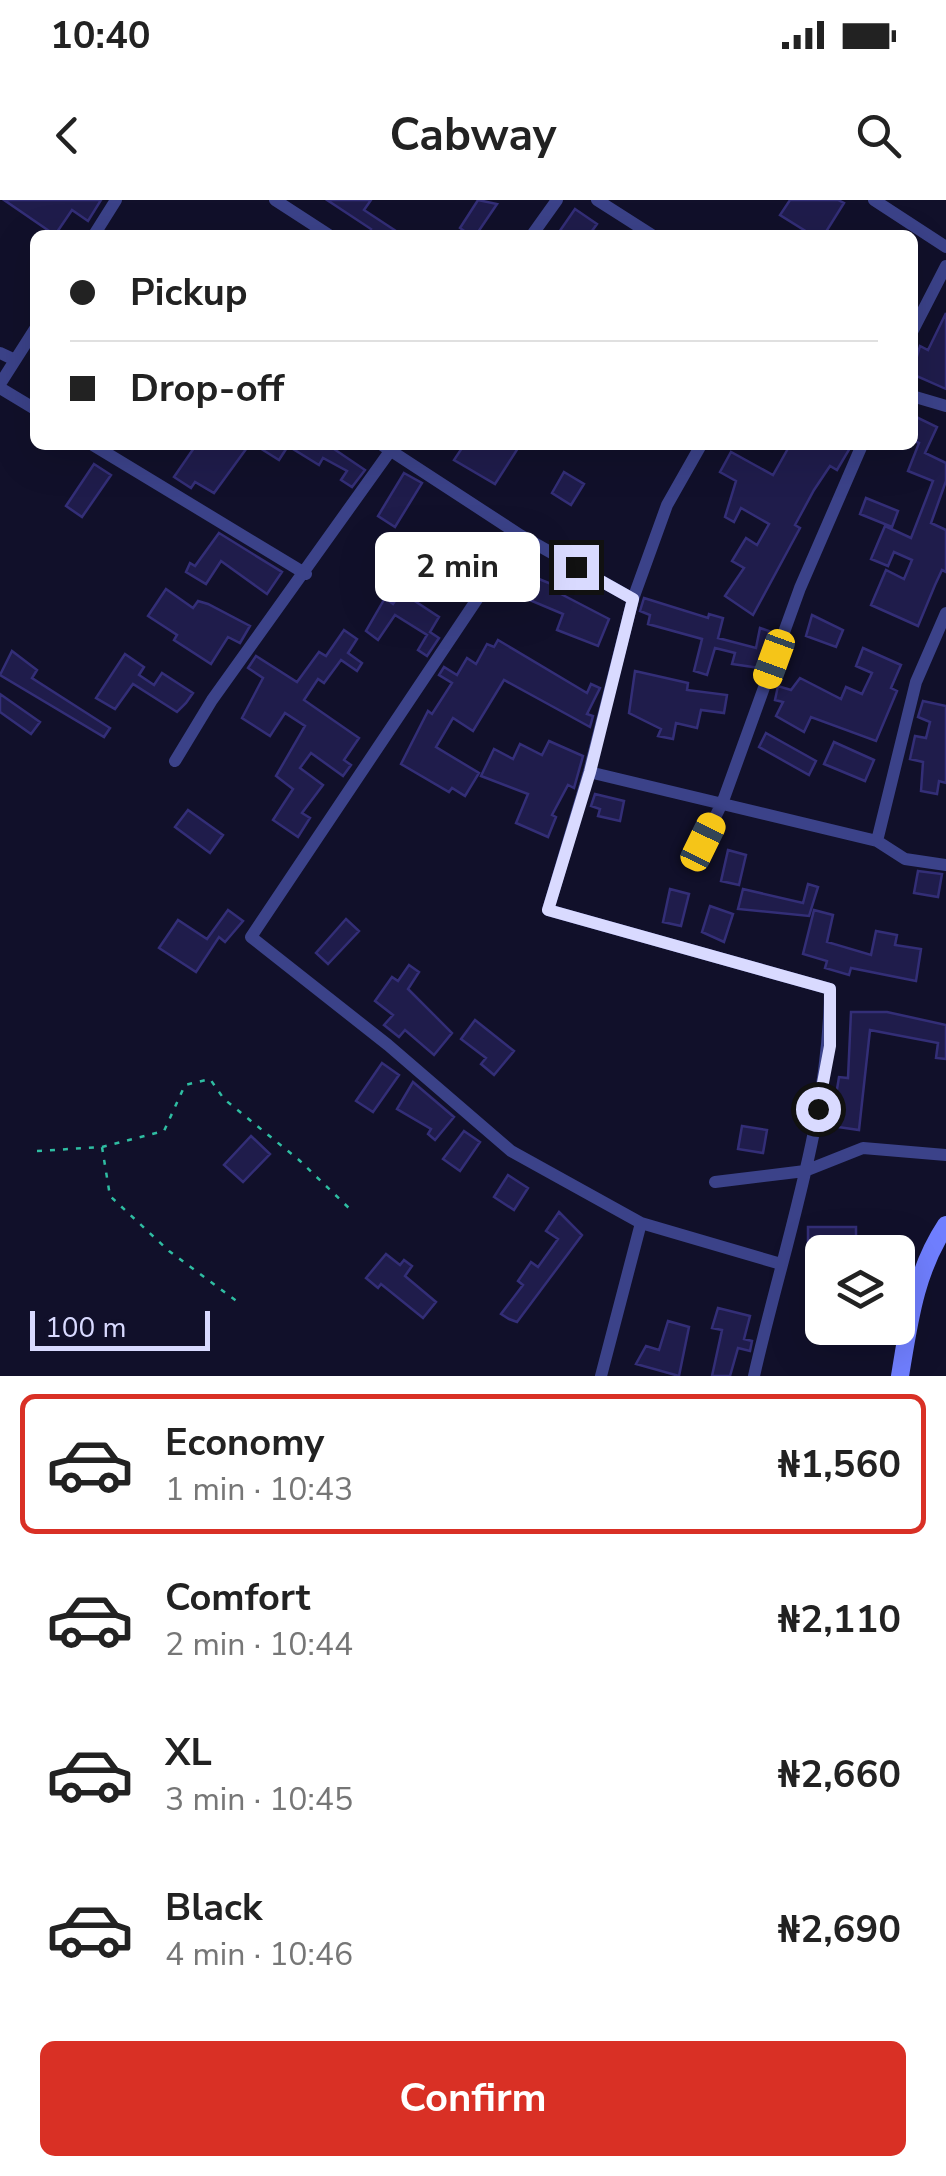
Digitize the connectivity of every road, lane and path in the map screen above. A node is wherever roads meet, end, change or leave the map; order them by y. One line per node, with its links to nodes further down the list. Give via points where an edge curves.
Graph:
1 (116, 200): 6 (street)
2 (274, 200): 7 (street)
3 (556, 200): 8 (street)
4 (597, 200): 9 (street)
5 (874, 200): 10 (street)
6 (97, 230)
7 (320, 230)
8 (535, 230)
9 (644, 230)
10 (946, 247)
11 (946, 266): 12 (street)
12 (918, 320)
13 (30, 337): 15 (street)
14 (0, 353): 15 (street)
15 (16, 360): 16 (street)
16 (0, 386): 18 (street)
17 (918, 398): 19 (street)
18 (30, 406)
19 (946, 406)
20 (101, 450): 26 (street)
21 (387, 450): 26 (street)
22 (393, 450): 25 (street)
23 (694, 450): 27 (street)
24 (860, 450): 31 (street, via 800,588)
25 (520, 535): 27 (street); 41 (street, via 251,937 511,1150)
26 (306, 574): 29 (street)
27 (633, 599): 30 (street)
28 (946, 614): 32 (street, via 916,682)
29 (175, 760)
30 (590, 772): 31 (street); 38 (street, via 548,910 830,989 830,1046)
31 (723, 801): 32 (street); 33 (street)
32 (877, 840): 34 (street, via 905,858)
33 (703, 842)
34 (946, 865)
35 (102, 1147): 36 (path); 40 (path, via 164,1131 185,1085 210,1079 224,1099); 44 (path, via 110,1196 169,1252)
36 (38, 1151)
37 (946, 1155): 38 (street, via 863,1148)
38 (806, 1171): 39 (street); 43 (street)
39 (714, 1182)
40 (352, 1211)
41 (642, 1223): 43 (street); 45 (street)
42 (946, 1225): 47 (street, via 913,1296)
43 (781, 1264): 46 (street)
44 (238, 1302)
45 (601, 1376)
46 (754, 1376)
47 (900, 1376)

